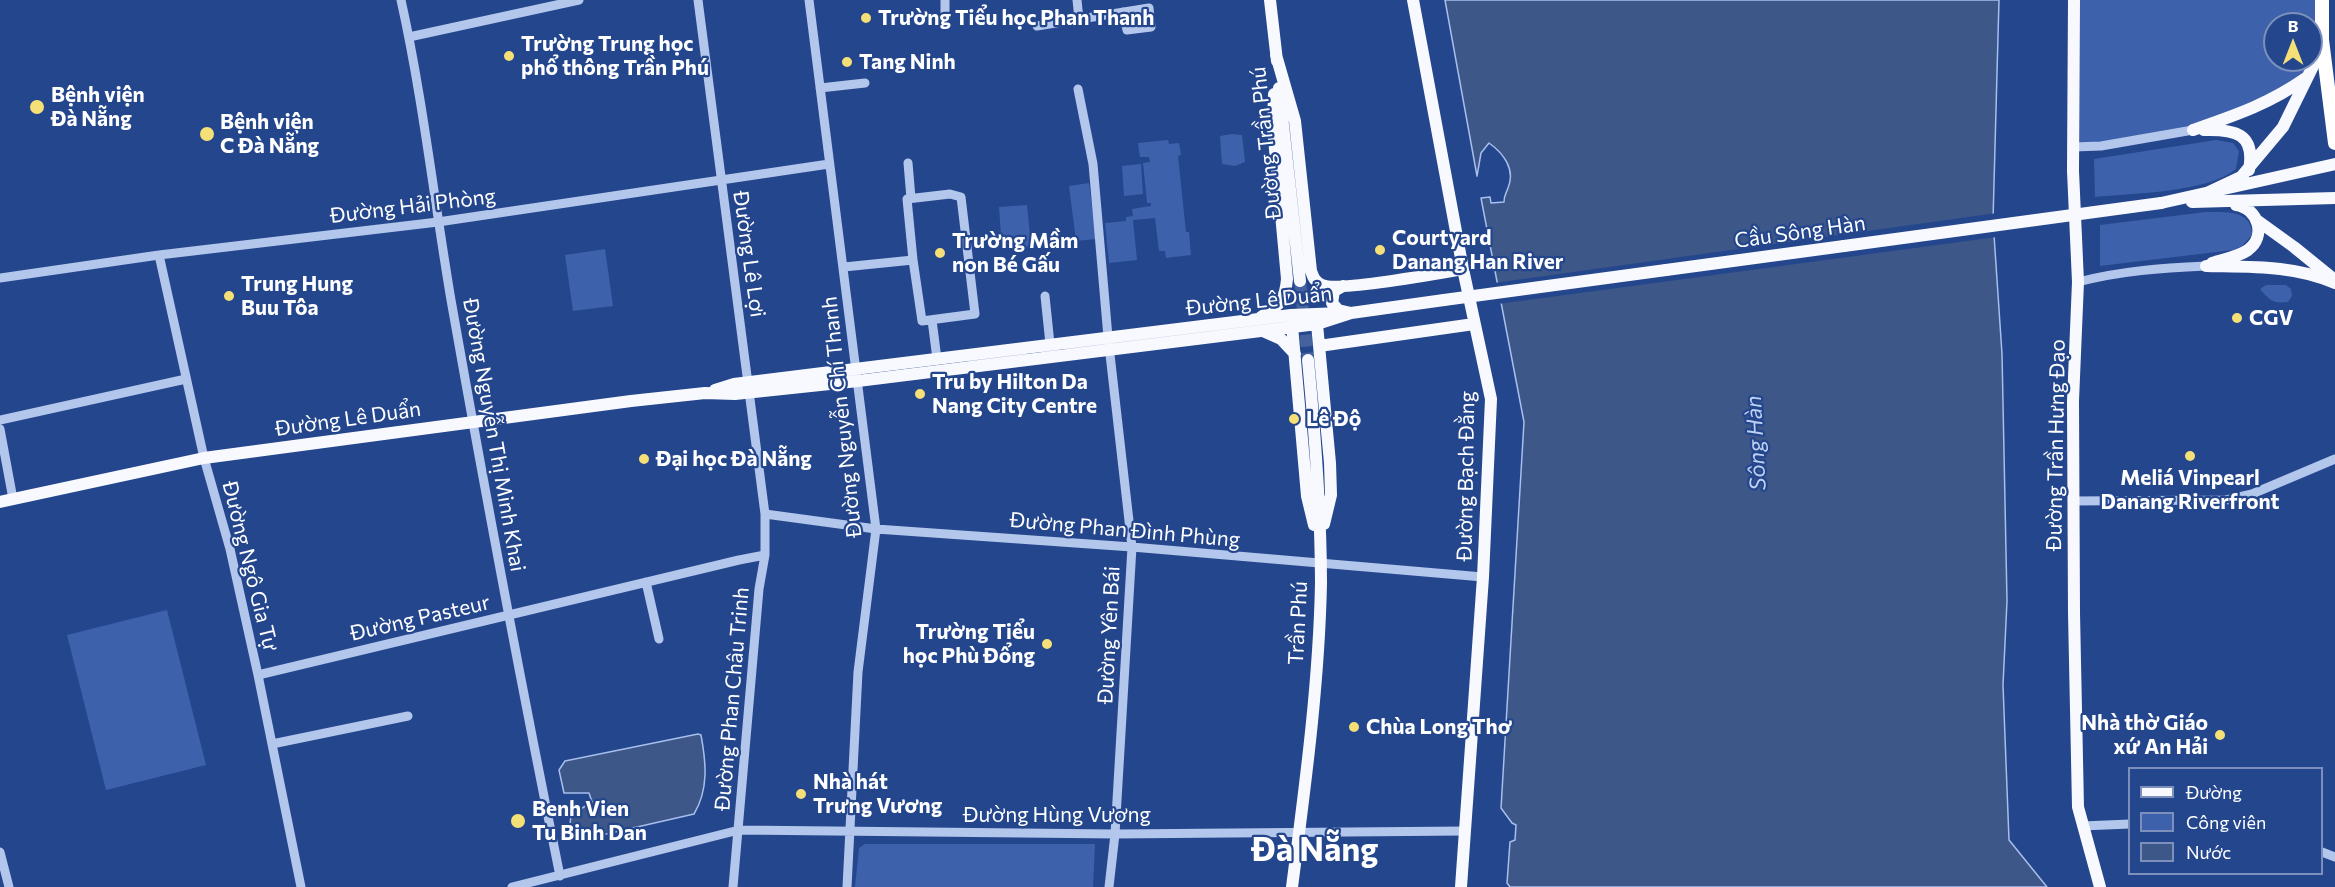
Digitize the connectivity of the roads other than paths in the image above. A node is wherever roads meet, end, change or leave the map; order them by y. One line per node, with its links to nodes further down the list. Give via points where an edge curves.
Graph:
1 (400, 0): 14 (street, Đường Nguyễn Thị Minh Khai)
2 (579, 0): 14 (street)
3 (698, 0): 29 (street, Đường Lê Lợi)
4 (809, 0): 20 (street, Đường Nguyễn Chí Thanh)
5 (945, 0): 12 (street)
6 (1077, 0): 11 (street)
7 (1270, 0): 16 (main road, Đường Trần Phú)
8 (1413, 0): 41 (main road, Đường Bạch Đằng)
9 (2074, 0): 24 (main road, Đường Trần Hưng Đạo)
10 (1123, 12): 11 (street)
11 (1079, 19): 13 (street)
12 (945, 26)
13 (1037, 26)
14 (409, 37): 36 (street, Đường Nguyễn Thị Minh Khai)
15 (2323, 48): 23 (highway)
16 (1276, 56): 43 (main road, Đường Trần Phú); 46 (main road, via 1295,121 1313,277 1325,286); 50 (main road, via 1272,128 1287,279 1286,293 1279,305)
17 (2310, 72): 18 (main road)
18 (2307, 77): 22 (main road, via 2259,107); 28 (main road, via 2283,127)
19 (865, 83): 20 (street)
20 (820, 87): 26 (street, Đường Nguyễn Chí Thanh)
21 (1078, 89): 54 (street, Đường Yên Bái, via 1093,164)
22 (2193, 130): 24 (street); 28 (main road, via 2236,133 2248,145)
23 (2335, 143)
24 (2074, 147): 44 (main road, Đường Trần Hưng Đạo)
25 (908, 163): 32 (street)
26 (829, 164): 29 (street, Đường Hải Phòng); 40 (street, Đường Nguyễn Chí Thanh)
27 (2335, 165): 30 (main road, Cầu Sông Hàn)
28 (2249, 170): 30 (main road)
29 (721, 180): 36 (street, Đường Hải Phòng); 62 (street, Đường Lê Lợi, via 732,233)
30 (2207, 194): 34 (main road, Cầu Sông Hàn)
31 (2335, 198): 33 (main road, Cầu Sông Hàn)
32 (909, 199): 38 (street); 49 (street, via 961,196 975,314)
33 (2217, 202): 34 (main road, Cầu Sông Hàn); 35 (main road, via 2248,209)
34 (2161, 203): 48 (main road, Cầu Sông Hàn, bridge)
35 (2258, 221): 39 (main road, via 2258,237 2250,249); 45 (main road)
36 (438, 222): 37 (street, Đường Hải Phòng); 64 (street, Đường Nguyễn Thị Minh Khai)
37 (159, 255): 42 (street, Đường Hải Phòng); 61 (street, Đường Ngô Gia Tự)
38 (913, 260): 40 (street); 49 (street, via 922,321)
39 (2206, 266): 44 (street, via 2150,268); 45 (main road, via 2282,268)
40 (844, 267): 60 (street, Đường Nguyễn Chí Thanh)
41 (1463, 269): 46 (main road); 52 (main road, Đường Bạch Đằng)
42 (0, 278)
43 (1300, 281)
44 (2078, 282): 69 (main road, Đường Trần Hưng Đạo)
45 (2335, 282)
46 (1356, 285): 48 (main road, via 1340,287 1332,294 1334,307)
47 (1045, 296): 55 (street)
48 (1350, 313): 50 (main road, Đường Lê Duẩn, via 1315,312); 51 (main road, Đường Lê Duẩn)
49 (932, 320): 58 (street)
50 (1258, 324): 53 (main road, Đường Lê Duẩn); 54 (main road, Đường Lê Duẩn); 57 (main road)
51 (1317, 324): 53 (main road, Đường Lê Duẩn); 56 (main road)
52 (1474, 324): 56 (main road); 77 (main road, Đường Bạch Đằng, via 1491,414)
53 (1292, 326): 57 (main road)
54 (1109, 343): 55 (main road, Đường Lê Duẩn); 60 (main road, Đường Lê Duẩn); 74 (street, Đường Yên Bái)
55 (1050, 344): 58 (main road, Đường Lê Duẩn)
56 (1319, 346): 73 (main road, via 1331,495)
57 (1295, 354): 73 (main road, via 1307,496)
58 (938, 359): 60 (main road, Đường Lê Duẩn)
59 (1308, 360): 73 (main road, Trần Phú)
60 (857, 375): 62 (main road, Đường Lê Duẩn); 72 (street, Đường Nguyễn Chí Thanh)
61 (186, 379): 63 (street); 66 (street, Đường Ngô Gia Tự)
62 (749, 387): 64 (main road, Đường Lê Duẩn); 71 (street, Đường Lê Lợi)
63 (0, 420)
64 (472, 422): 66 (main road, Đường Lê Duẩn); 79 (street, Đường Nguyễn Thị Minh Khai)
65 (0, 429): 68 (street)
66 (204, 458): 68 (main road, Đường Lê Duẩn); 81 (street, Đường Ngô Gia Tự, via 230,549)
67 (2335, 459): 69 (street, via 2252,494 2226,500)
68 (13, 499): 70 (main road, Đường Lê Duẩn)
69 (2073, 501): 85 (main road, Đường Trần Hưng Đạo, via 2078,807)
70 (0, 502)
71 (765, 514): 72 (street, Đường Phan Đình Phùng); 75 (street, Đường Phan Châu Trinh)
72 (876, 529): 74 (street, Đường Phan Đình Phùng); 87 (street, Đường Nguyễn Chí Thanh, via 858,672)
73 (1320, 543): 76 (main road, Trần Phú)
74 (1132, 547): 76 (street, Đường Phan Đình Phùng); 90 (street, Đường Yên Bái)
75 (765, 555): 78 (street, Đường Pasteur); 86 (street, Đường Phan Châu Trinh)
76 (1320, 565): 77 (street, Đường Phan Đình Phùng); 88 (main road, Trần Phú, via 1319,622)
77 (1483, 577): 89 (main road, Đường Bạch Đằng)
78 (646, 582): 79 (street, Đường Pasteur); 80 (street)
79 (508, 615): 81 (street, Đường Pasteur); 92 (street, Đường Nguyễn Thị Minh Khai)
80 (658, 639)
81 (258, 675): 83 (street, Đường Ngô Gia Tự)
82 (408, 716): 83 (street)
83 (272, 744): 94 (street, Đường Ngô Gia Tự)
84 (2128, 824): 85 (street)
85 (2082, 826): 101 (main road, Đường Trần Hưng Đạo)
86 (739, 830): 87 (street, Đường Hùng Vương); 92 (street, Đường Hùng Vương); 96 (street, Đường Phan Châu Trinh)
87 (850, 831): 90 (street, Đường Hùng Vương); 97 (street, Đường Nguyễn Chí Thanh)
88 (1300, 831): 89 (street, Đường Hùng Vương); 90 (street, Đường Hùng Vương); 99 (main road, Trần Phú)
89 (1465, 831): 100 (main road, Đường Bạch Đằng)
90 (1115, 834): 98 (street, Đường Yên Bái)
91 (0, 852): 93 (street)
92 (560, 876): 95 (street, Đường Hùng Vương)
93 (9, 887)
94 (301, 887)
95 (512, 887)
96 (733, 887)
97 (847, 887)
98 (1109, 887)
99 (1292, 887)
100 (1461, 887)
101 (2100, 887)

